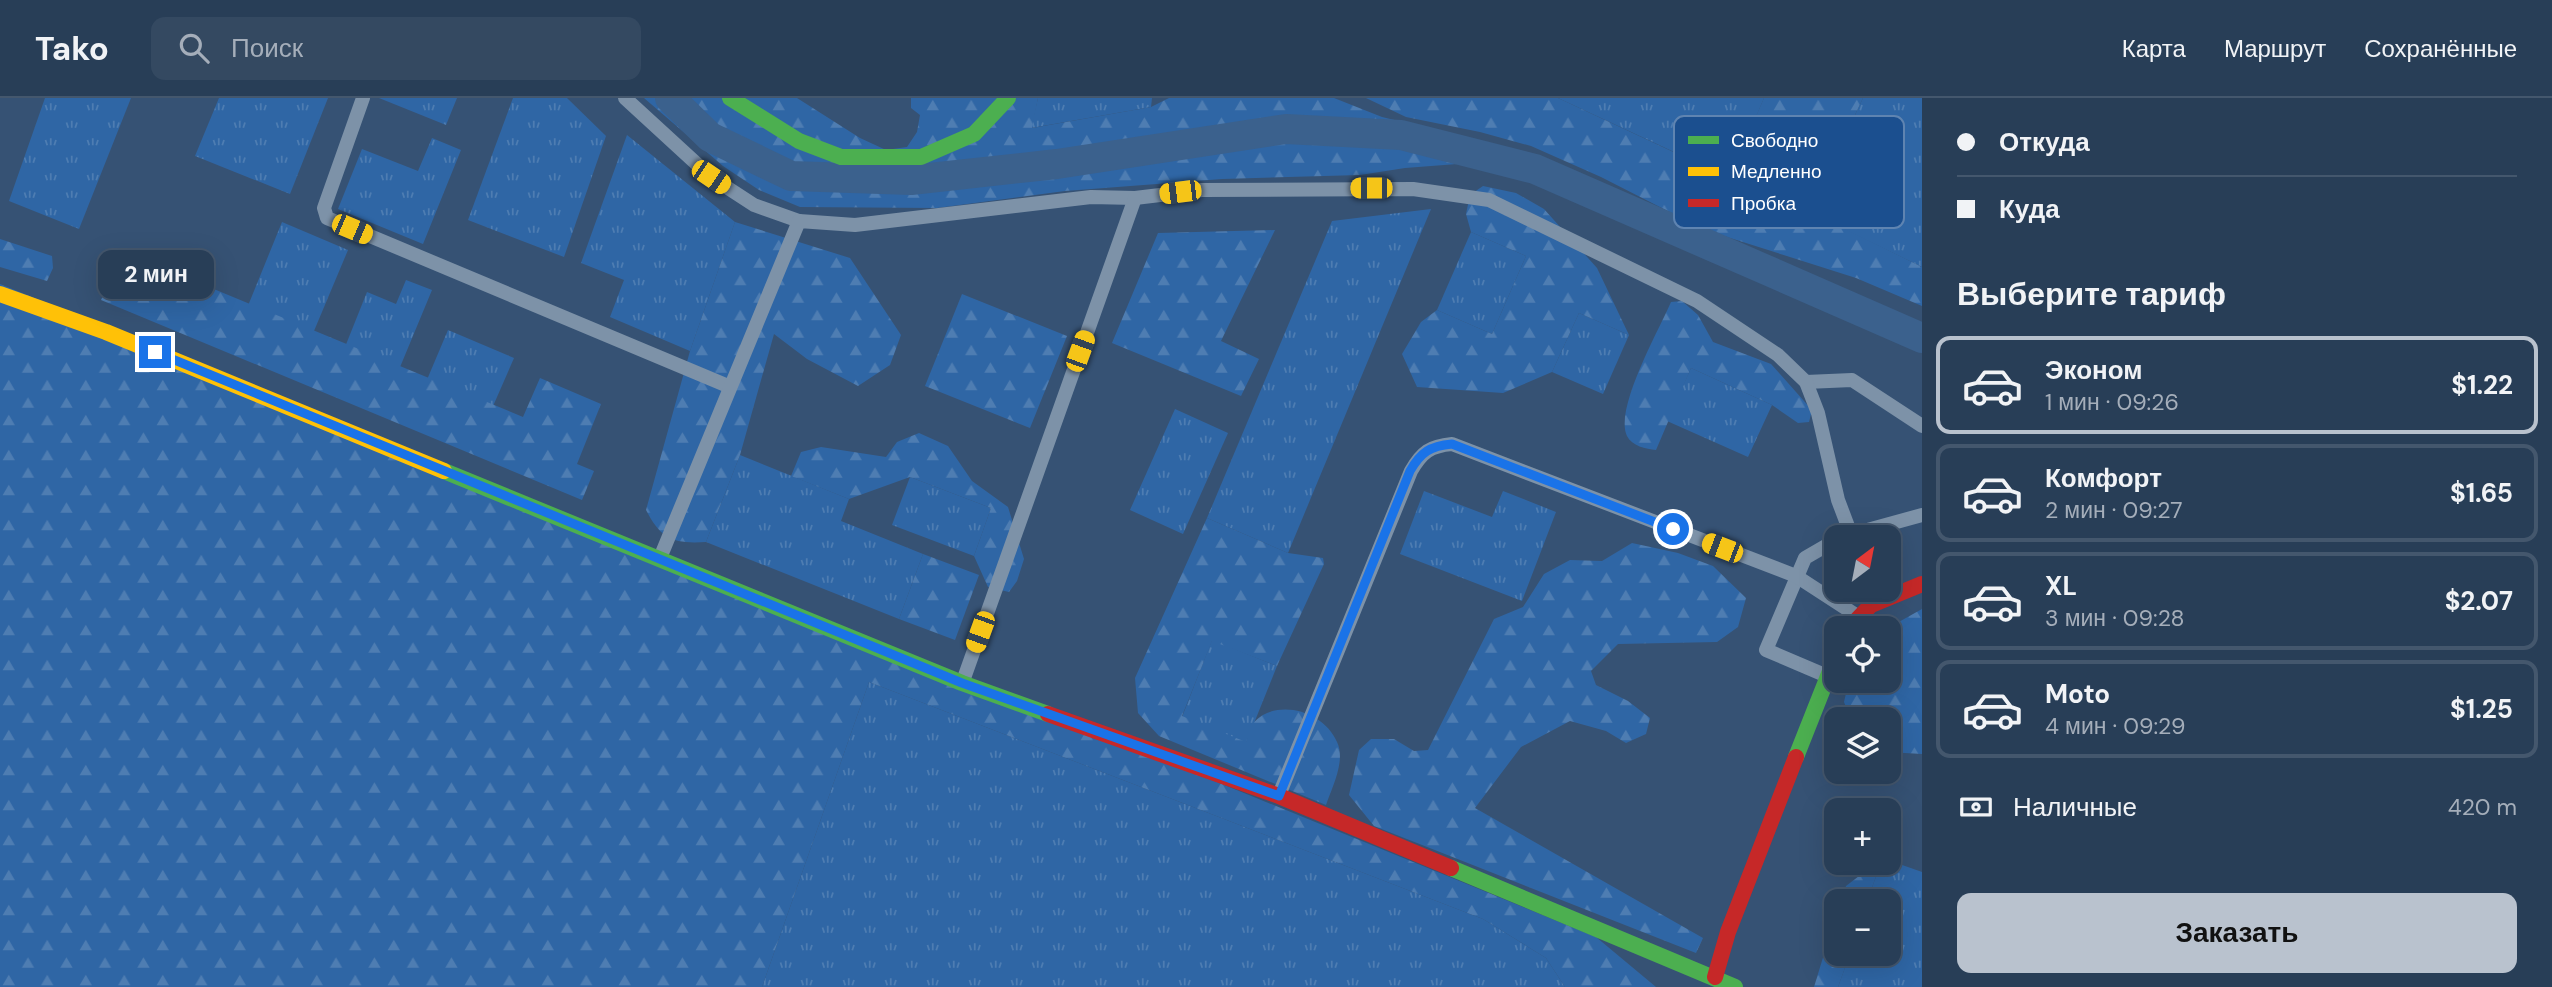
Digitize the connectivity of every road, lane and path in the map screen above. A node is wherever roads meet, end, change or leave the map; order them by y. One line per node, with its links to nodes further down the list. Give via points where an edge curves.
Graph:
1 (363, 98): 9 (lane, via 324,208 327,218)
2 (625, 98): 6 (lane, via 711,177 754,205)
3 (730, 98): 4 (street, via 799,141 841,157 921,157 974,134)
4 (1008, 98)
5 (1135, 198): 6 (lane, via 1090,197 855,225); 8 (lane, via 1202,190 1328,188 1413,189 1489,200 1697,301 1778,355); 23 (lane)
6 (799, 221): 9 (lane)
7 (0, 294): 15 (street, via 106,332)
8 (1806, 382): 10 (lane, via 1852,380); 12 (lane)
9 (728, 386): 15 (lane)
10 (1922, 426)
11 (1922, 515): 13 (lane)
12 (1845, 525)
13 (1887, 525)
14 (1824, 547): 16 (lane, via 1805,558)
15 (660, 559): 23 (street)
16 (1796, 576): 20 (lane); 22 (lane, via 1766,650); 25 (lane, via 1452,444 1435,445 1420,455 1410,471)
17 (1922, 584): 18 (street)
18 (1901, 589)
19 (1869, 602): 21 (street)
20 (1845, 616)
21 (1857, 616)
22 (1824, 674)
23 (962, 683): 25 (street)
24 (1824, 686): 26 (street, via 1728,932)
25 (1279, 796): 26 (street)
26 (1715, 977): 27 (street)
27 (1735, 987)

